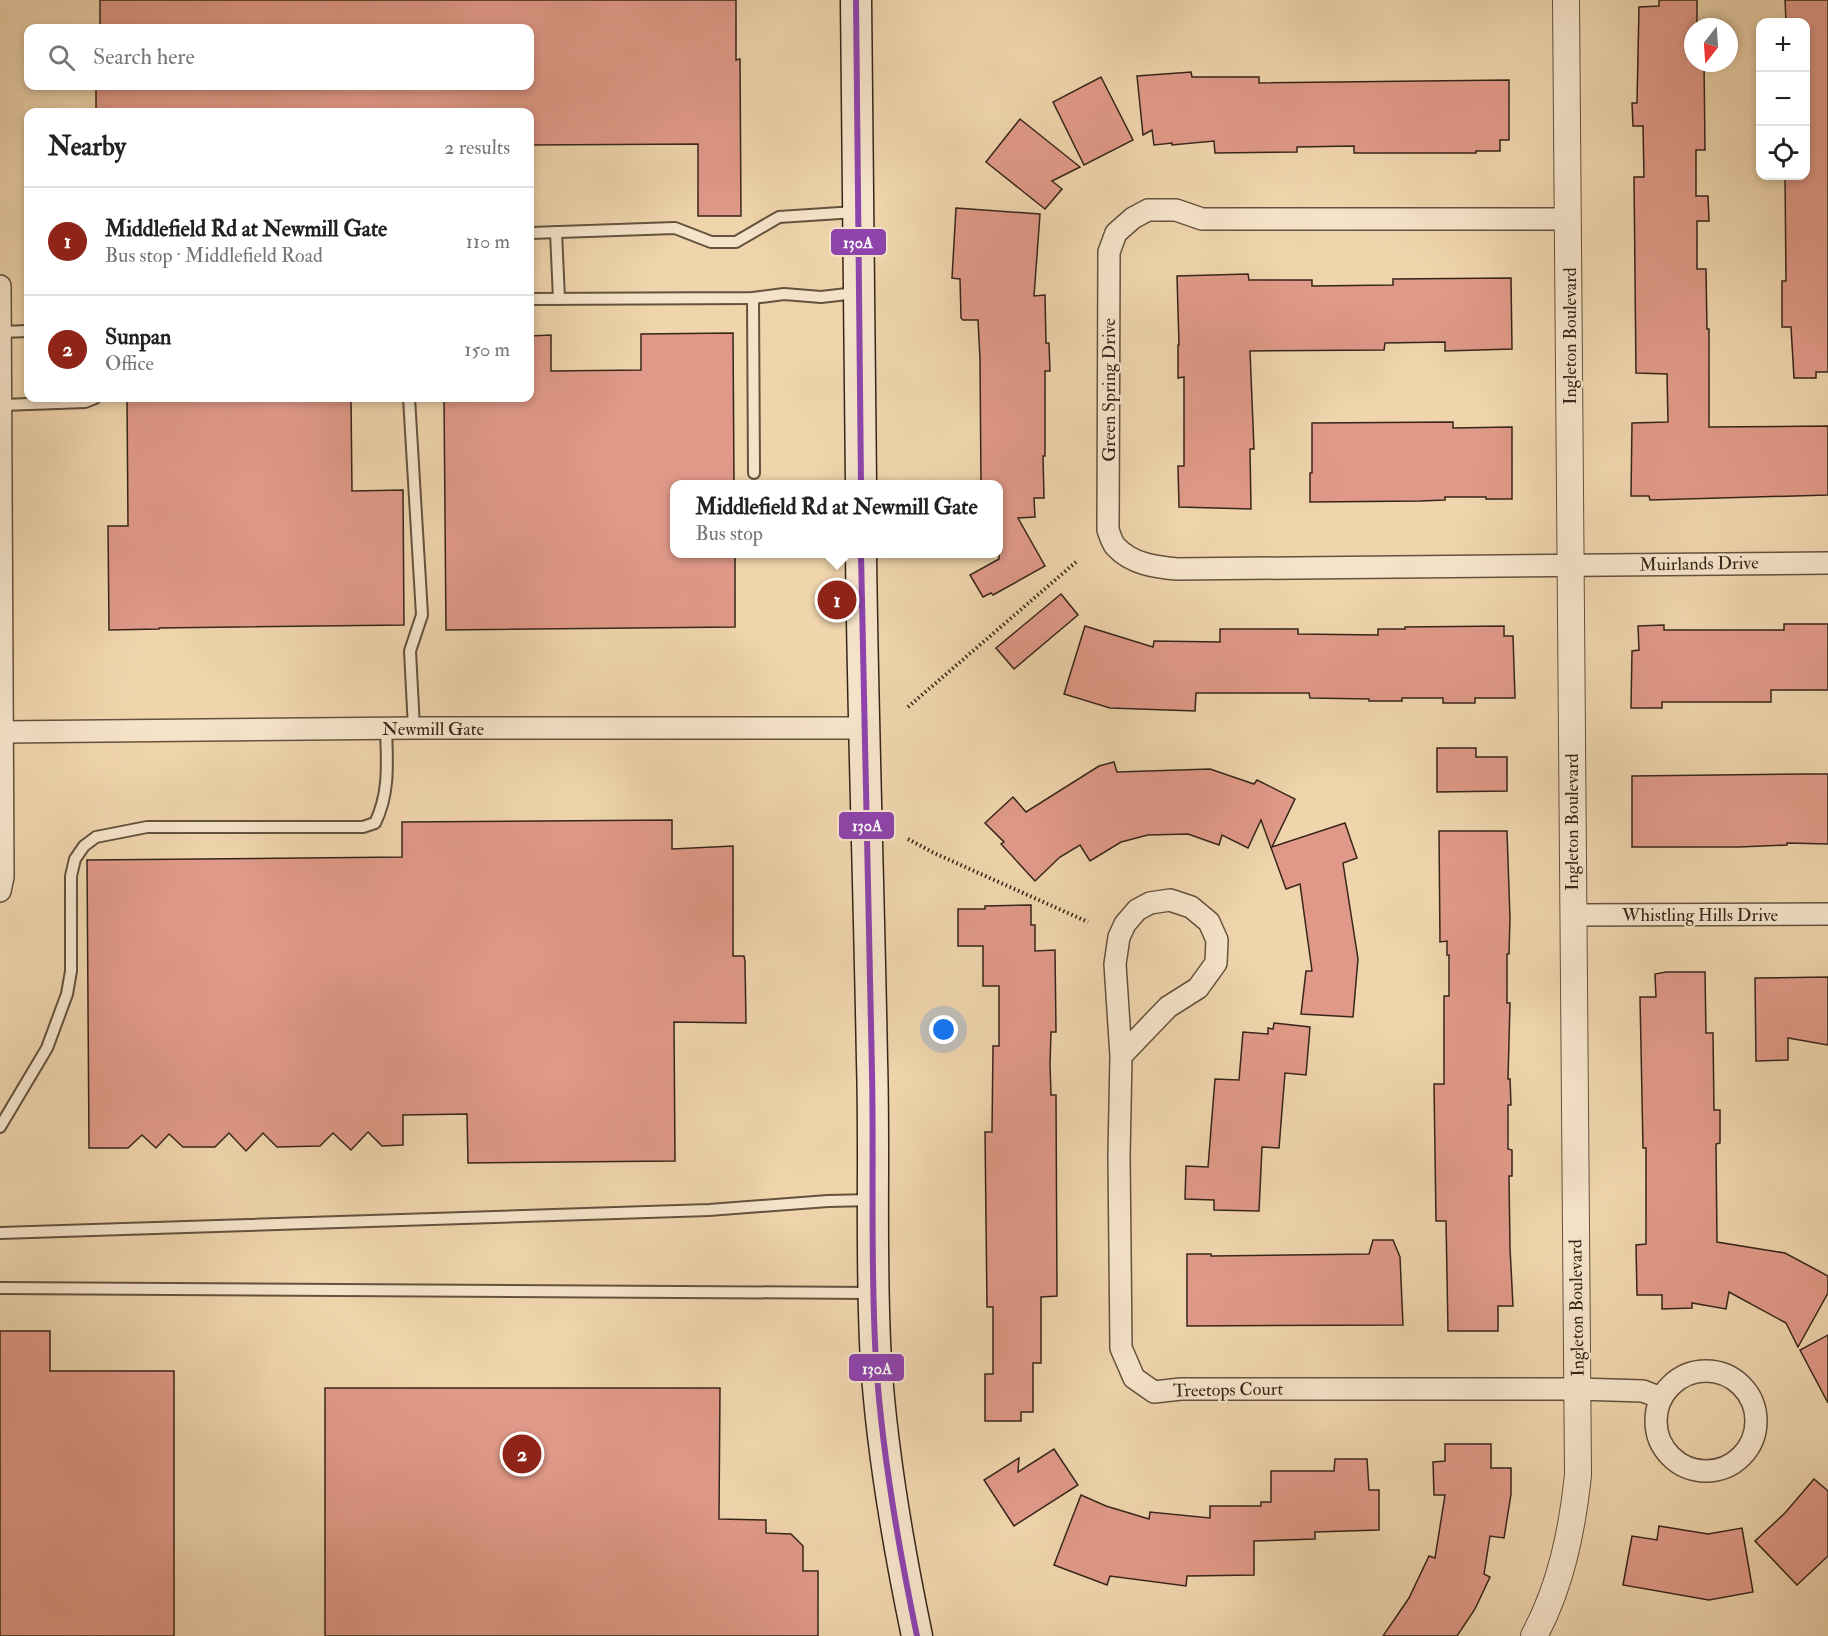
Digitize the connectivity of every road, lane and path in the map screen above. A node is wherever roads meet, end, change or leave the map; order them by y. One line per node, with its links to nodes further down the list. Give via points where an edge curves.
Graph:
1 (856, 0): 3 (main road)
2 (1566, 0): 4 (street, Ingleton Boulevard)
3 (858, 212): 5 (lane, via 779,217 735,242 711,242 675,228); 8 (main road)
4 (1569, 219): 22 (street, Ingleton Boulevard); 22 (street, Green Spring Drive, via 1202,219 1176,210 1149,210 1133,218 1116,233 1109,252 1108,530 1114,546 1152,567)
5 (555, 232): 6 (lane); 9 (lane)
6 (534, 233)
7 (0, 286): 13 (street)
8 (859, 293): 10 (lane); 18 (main road)
9 (559, 298): 10 (lane); 11 (lane)
10 (753, 298): 17 (lane)
11 (534, 299)
12 (24, 331): 13 (lane)
13 (1, 332): 16 (street)
14 (85, 402): 16 (lane)
15 (409, 402): 25 (lane, via 422,615 410,651)
16 (2, 405): 27 (street)
17 (754, 473)
18 (861, 480)
19 (861, 558): 26 (main road)
20 (1076, 562): 23 (path)
21 (1828, 563): 22 (street, Muirlands Drive)
22 (1571, 566): 32 (street, Ingleton Boulevard)
23 (908, 707)
24 (386, 728): 25 (street, Newmill Gate); 27 (street, Newmill Gate); 35 (lane, via 385,797 375,823 363,828 147,827 96,837 84,846 75,859 71,876 71,971 67,994 47,1048)
25 (414, 728): 26 (street, Newmill Gate)
26 (863, 728): 36 (main road)
27 (1, 732): 28 (street)
28 (1, 802): 30 (street)
29 (908, 839): 33 (path)
30 (0, 891)
31 (1828, 914): 32 (street, Whistling Hills Drive)
32 (1572, 915): 40 (street, Ingleton Boulevard)
33 (1088, 922)
34 (1121, 1056): 34 (street, Treetops Court, via 1168,1007 1198,988 1216,963 1217,940 1209,922 1191,907 1170,900 1150,903 1137,910 1125,924 1114,964); 40 (street, Treetops Court, via 1121,1348 1134,1378 1154,1392)
35 (0, 1127)
36 (873, 1200): 37 (lane, via 697,1210); 39 (main road)
37 (0, 1233)
38 (0, 1288): 39 (lane)
39 (874, 1293): 42 (main road, via 883,1433 900,1550)
40 (1578, 1389): 41 (street, Treetops Court, via 1643,1391); 43 (street, Ingleton Boulevard, via 1575,1503 1554,1594)
41 (1661, 1398): 41 (street, via 1678,1378 1704,1370 1720,1372 1747,1390 1755,1405 1754,1438 1734,1463 1719,1470 1687,1467 1662,1446 1656,1414)
42 (918, 1636)
43 (1534, 1636)

